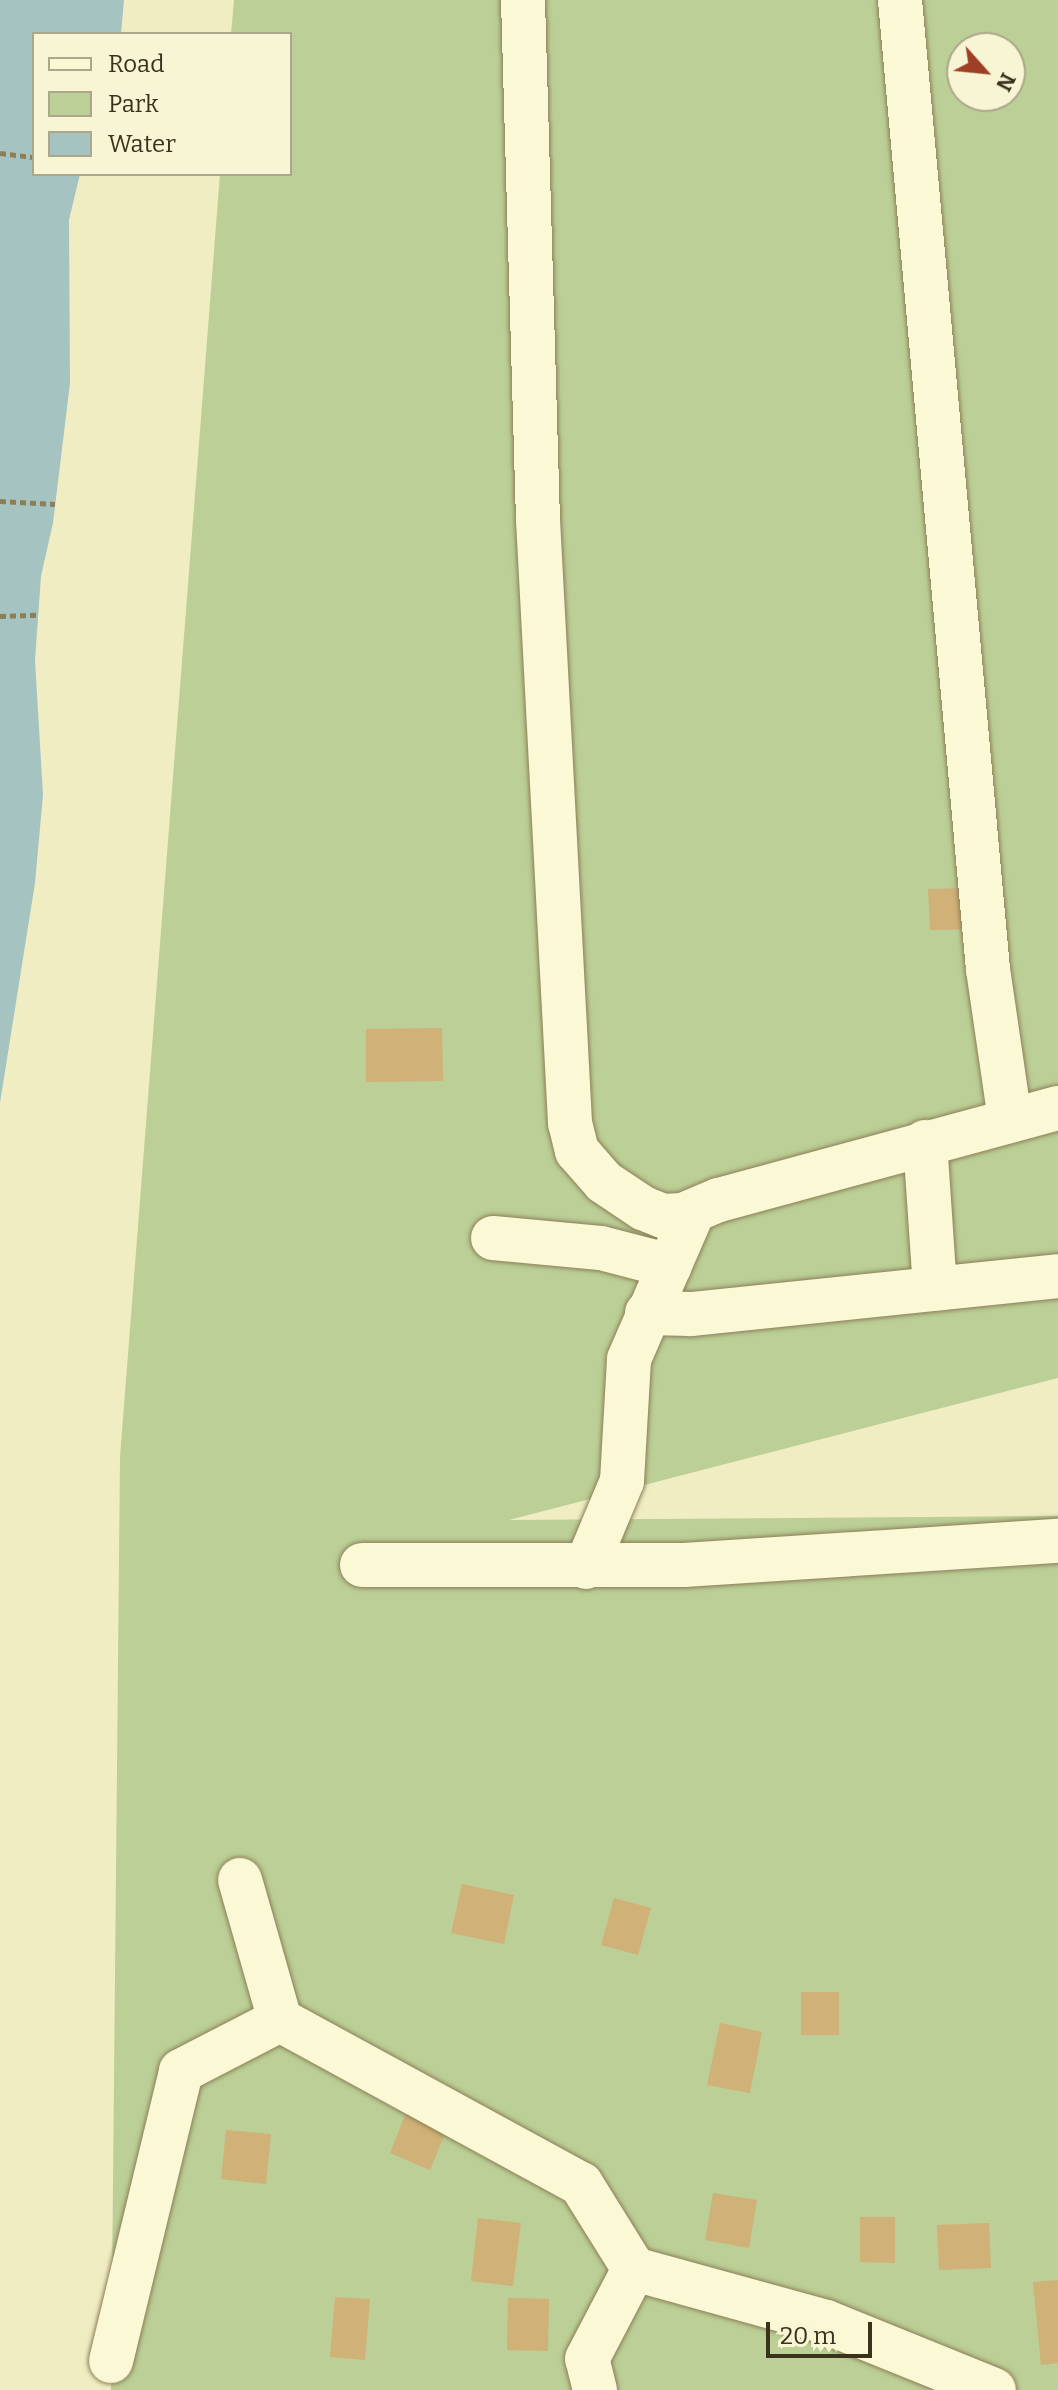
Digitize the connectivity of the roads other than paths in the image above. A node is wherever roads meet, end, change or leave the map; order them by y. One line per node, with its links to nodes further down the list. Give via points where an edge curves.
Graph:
1 (523, 0): 6 (lane, via 538,520 570,1123 577,1151 604,1182 663,1216)
2 (900, 0): 4 (lane, via 988,969)
3 (1058, 1108): 4 (lane)
4 (1010, 1120): 5 (lane)
5 (925, 1142): 6 (lane); 10 (lane)
6 (693, 1212): 8 (lane)
7 (493, 1238): 8 (lane, via 601,1248)
8 (670, 1266): 11 (lane)
9 (1058, 1276): 10 (lane)
10 (935, 1289): 11 (lane, via 691,1314)
11 (647, 1313): 14 (lane, via 629,1359 622,1481)
12 (1058, 1541): 14 (lane)
13 (362, 1565): 14 (lane)
14 (586, 1567)
15 (240, 1880): 16 (lane)
16 (280, 2020): 17 (lane, via 581,2184); 18 (lane, via 181,2071)
17 (634, 2269): 19 (lane, via 587,2359); 20 (lane, via 826,2322)
18 (111, 2361)
19 (595, 2390)
20 (994, 2390)

